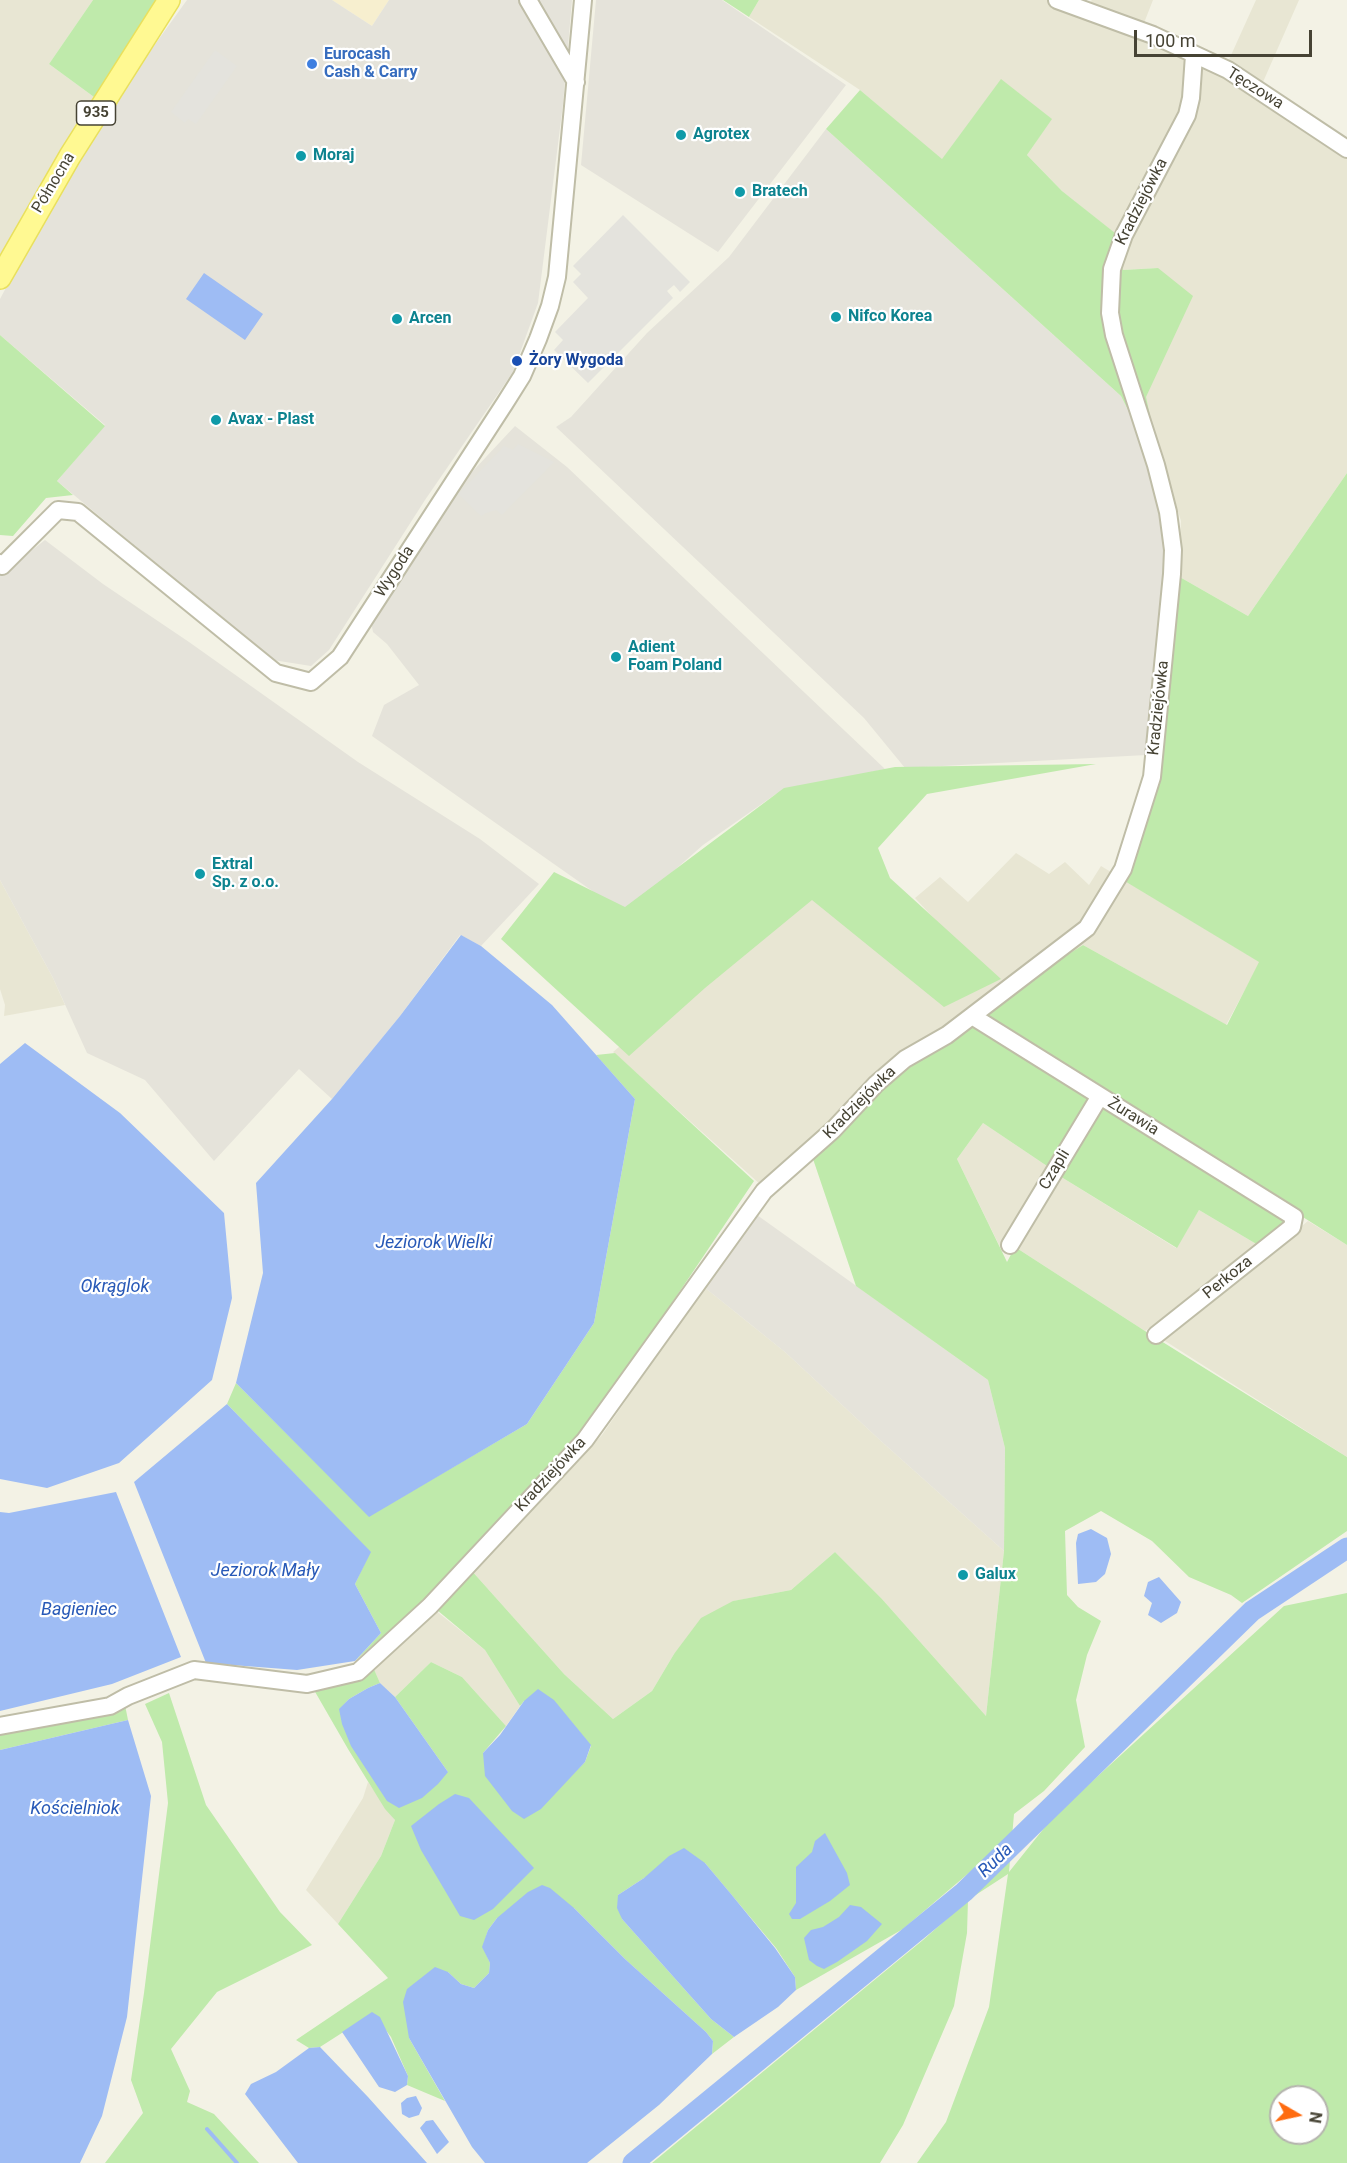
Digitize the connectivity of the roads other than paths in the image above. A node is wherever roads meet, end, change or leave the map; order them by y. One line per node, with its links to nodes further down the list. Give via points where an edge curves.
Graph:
1 (169, 0): 8 (main road, Północna / 935, via 82,137)
2 (528, 0): 6 (street)
3 (583, 0): 6 (street, Wygoda)
4 (1057, 0): 5 (street, Tęczowa, via 1153,35)
5 (1194, 55): 7 (street, Tęczowa, via 1228,70); 10 (street, Kradziejówka, via 1187,115 1124,235 1112,269 1110,292 1114,335 1156,465 1173,550 1152,777 1123,869 1087,928)
6 (576, 82): 9 (street, Wygoda, via 557,277 550,306 522,376 340,657 311,682 276,673 78,512 58,510 2,566)
7 (1347, 149)
8 (0, 278)
9 (0, 563)
10 (972, 1016): 11 (street, Żurawia); 15 (street, Kradziejówka, via 905,1059 764,1191 585,1440 430,1606 358,1672 307,1684 194,1670 110,1706)
11 (1100, 1096): 12 (street, Żurawia); 13 (street, Czapli)
12 (1294, 1217): 14 (street, Perkoza, via 1292,1227)
13 (1010, 1245)
14 (1156, 1335)
15 (0, 1726)

